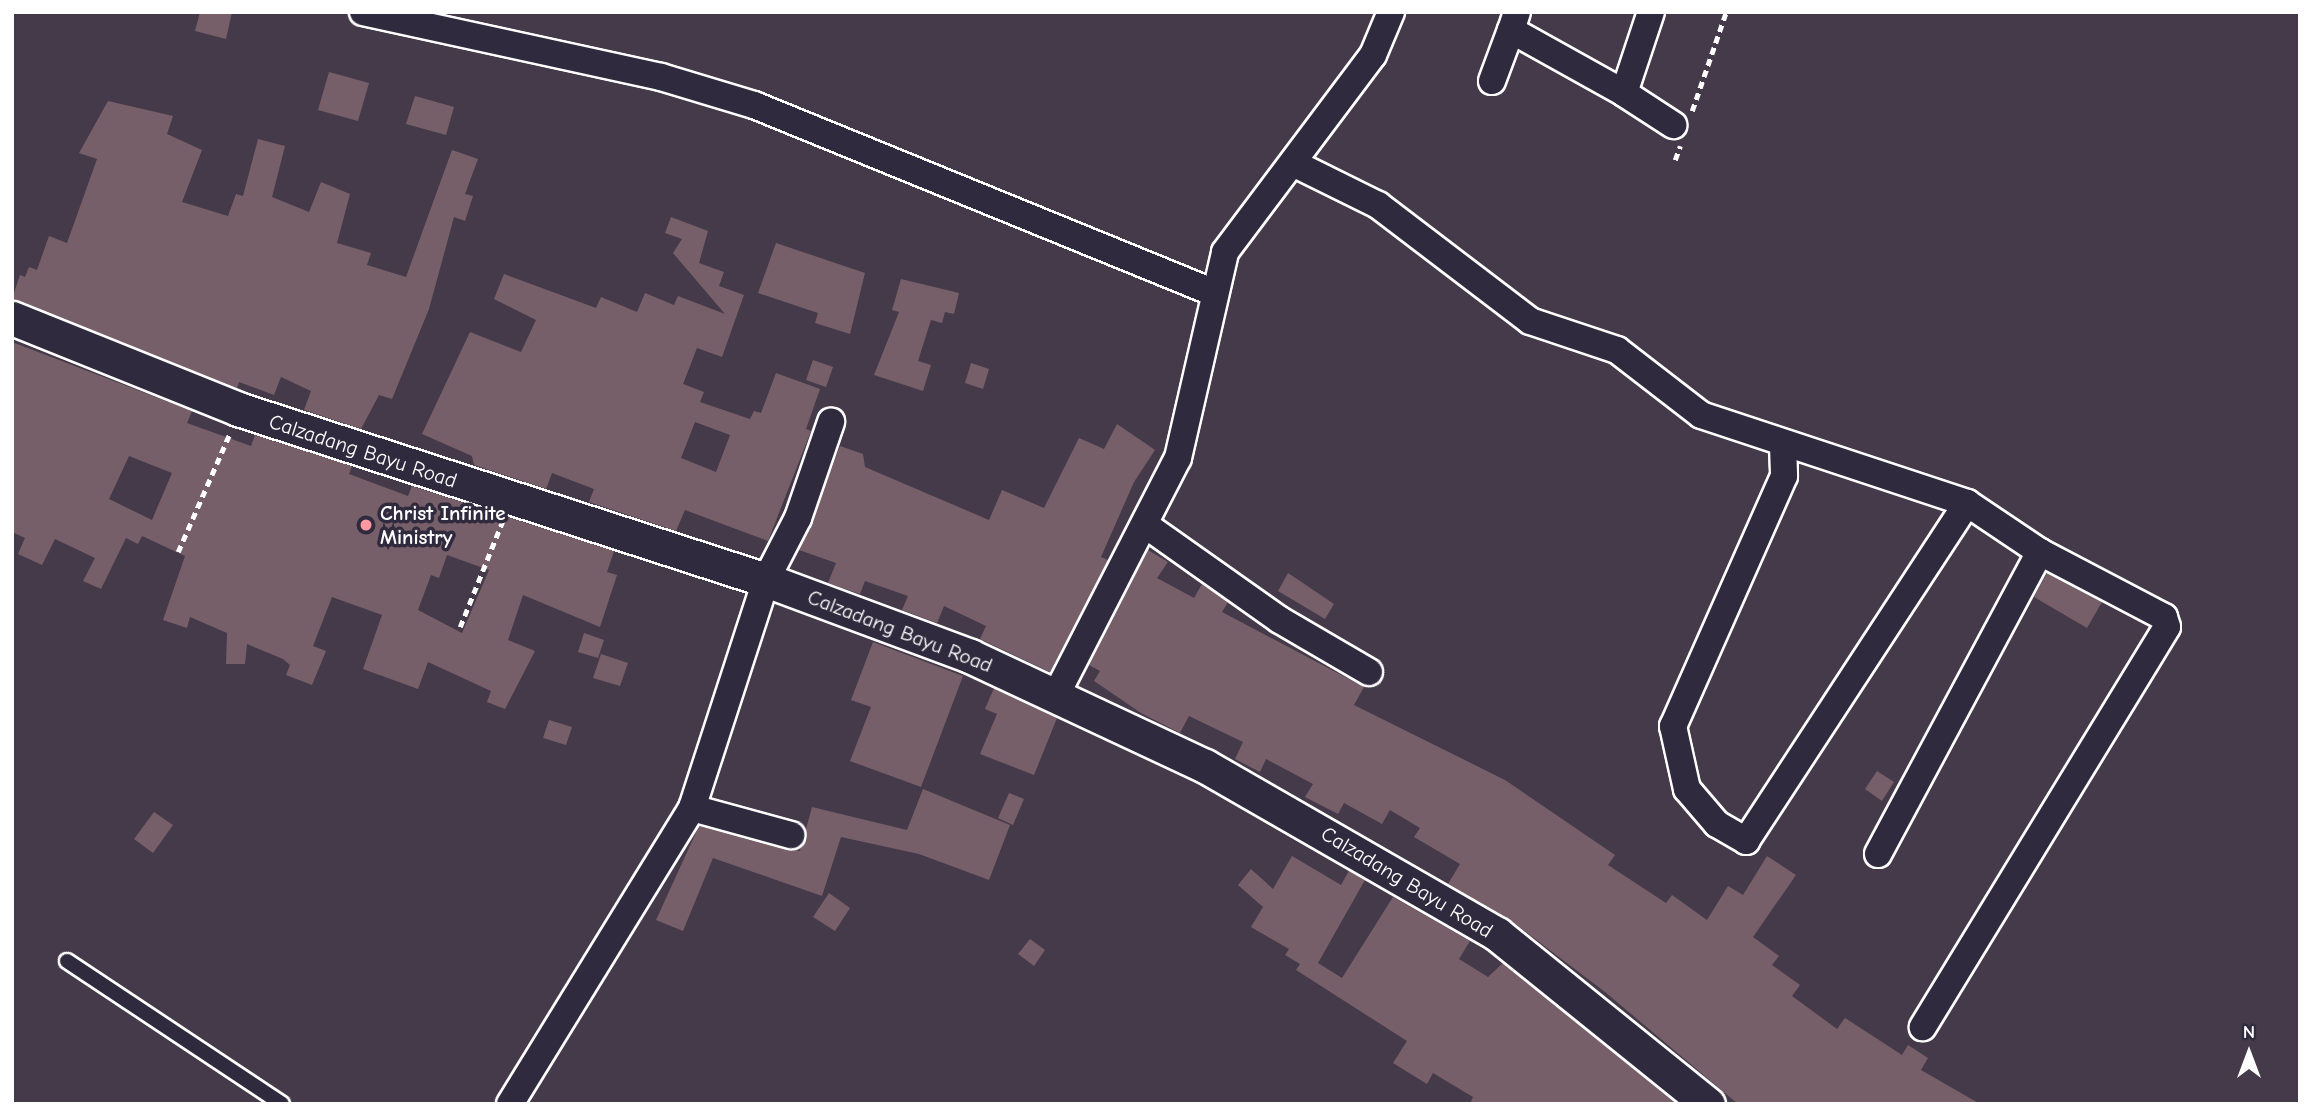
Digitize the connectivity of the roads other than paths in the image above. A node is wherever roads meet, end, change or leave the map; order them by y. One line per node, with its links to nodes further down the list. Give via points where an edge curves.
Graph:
1 (363, 12): 9 (street, via 662,77 754,105)
2 (1391, 12): 8 (street, via 1373,55)
3 (1651, 12): 6 (street)
4 (1514, 21): 5 (street); 6 (street)
5 (1492, 80)
6 (1624, 93): 7 (street)
7 (1682, 128)
8 (1293, 163): 9 (street, via 1243,221); 12 (street, via 1378,205 1530,321 1617,350 1701,415)
9 (1213, 292): 14 (street, via 1178,458)
10 (12, 318): 16 (street, Calzadang Bayu Road, via 238,409)
11 (831, 422): 16 (street, via 798,518)
12 (1783, 445): 13 (street); 13 (street, via 1784,476 1673,726 1687,789 1717,824 1746,841)
13 (1967, 503): 15 (street)
14 (1147, 526): 17 (street, via 1280,620); 18 (street)
15 (2040, 552): 21 (street); 23 (street, via 2164,617 2167,627)
16 (766, 580): 18 (street, Calzadang Bayu Road, via 970,656); 19 (street)
17 (1369, 672)
18 (1055, 697): 26 (street, Calzadang Bayu Road, via 1205,766 1497,934)
19 (692, 808): 20 (street); 25 (street)
20 (791, 835)
21 (1878, 853)
22 (67, 961): 24 (lane)
23 (1923, 1027)
24 (282, 1104)
25 (510, 1104)
26 (1708, 1104)

